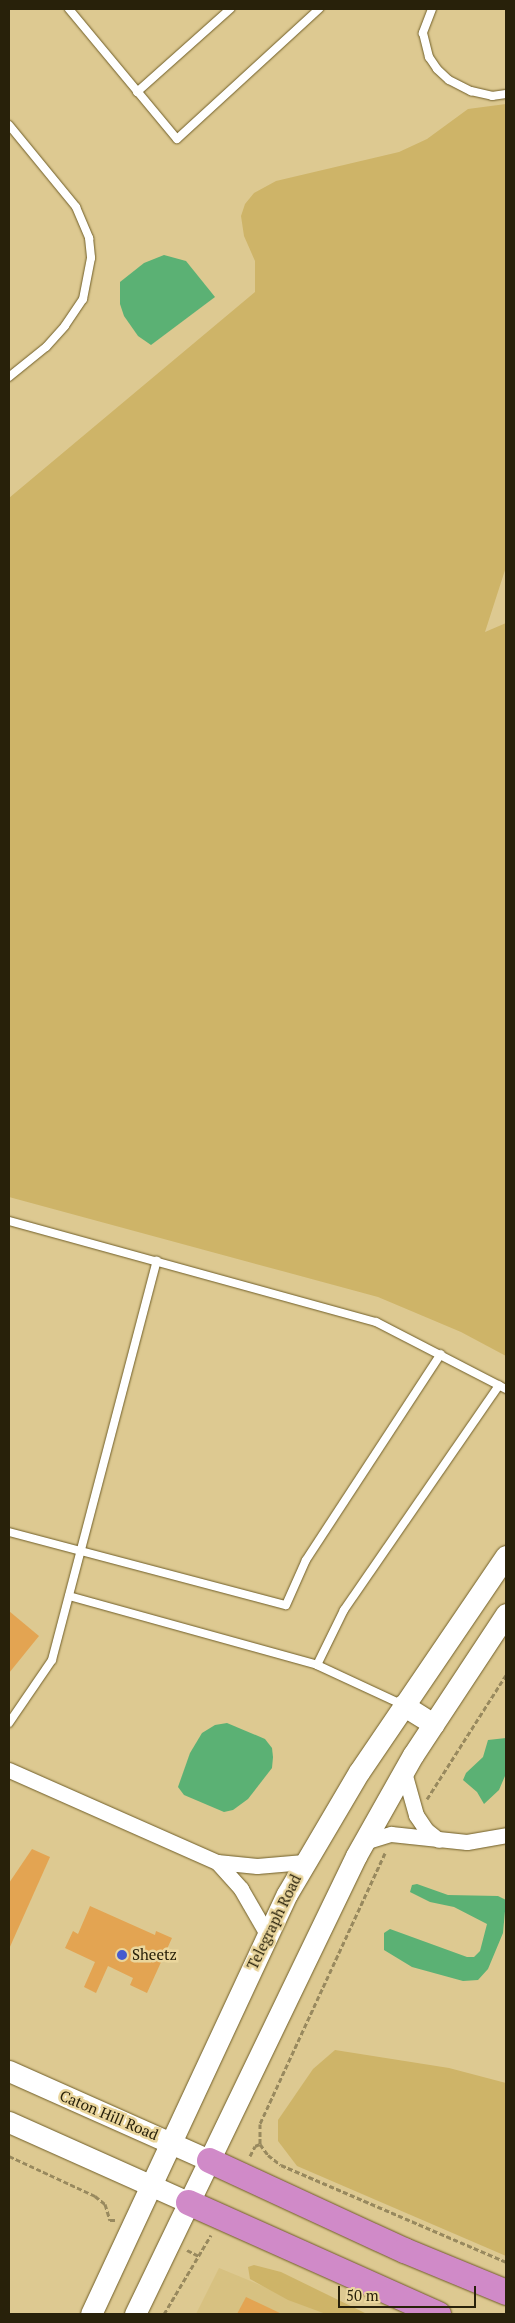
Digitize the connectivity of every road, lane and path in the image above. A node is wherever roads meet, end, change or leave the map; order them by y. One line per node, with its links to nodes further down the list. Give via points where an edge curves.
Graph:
1 (69, 9): 5 (lane)
2 (230, 9): 5 (lane)
3 (320, 9): 5 (lane, via 177,139)
4 (432, 9): 6 (lane, via 423,33 429,57 438,69 450,80 472,91 492,96)
5 (137, 92)
6 (506, 94)
7 (9, 125): 8 (lane, via 76,207 89,238 91,258 83,299 65,326 46,347)
8 (9, 377)
9 (9, 1221): 10 (lane)
10 (157, 1261): 11 (lane, via 376,1322); 14 (lane)
11 (442, 1354): 12 (lane); 14 (lane, via 306,1560 286,1605)
12 (503, 1387): 18 (lane, via 344,1610)
13 (9, 1532): 14 (lane)
14 (80, 1552): 16 (lane)
15 (506, 1556): 20 (main road, Telegraph Road)
16 (69, 1596): 18 (lane); 21 (lane, via 52,1660)
17 (506, 1614): 22 (main road)
18 (317, 1664): 20 (lane)
19 (506, 1675): 25 (path)
20 (403, 1705): 22 (main road); 31 (main road, Telegraph Road)
21 (9, 1723)
22 (434, 1724): 24 (main road)
23 (9, 1770): 30 (street)
24 (404, 1772): 27 (street, via 416,1815 426,1830); 28 (main road)
25 (422, 1807)
26 (506, 1835): 27 (street, via 467,1842)
27 (439, 1840): 28 (street, via 391,1834)
28 (364, 1842): 39 (main road)
29 (389, 1844): 36 (path, via 260,2124)
30 (217, 1862): 31 (street, via 257,1866); 32 (street, via 241,1889)
31 (304, 1862): 32 (main road, Telegraph Road)
32 (267, 1934): 35 (main road, Telegraph Road)
33 (9, 2071): 35 (main road, Caton Hill Road)
34 (9, 2122): 40 (main road)
35 (170, 2142): 39 (main road, Caton Hill Road); 40 (main road, Telegraph Road)
36 (260, 2144): 37 (path); 46 (path, via 281,2165)
37 (255, 2146)
38 (9, 2156): 42 (path, via 96,2196 108,2209)
39 (209, 2160): 41 (main road); 47 (highway, via 404,2250)
40 (150, 2184): 41 (main road); 48 (main road, Telegraph Road)
41 (188, 2202): 49 (main road); 51 (highway)
42 (110, 2220)
43 (210, 2236): 45 (path)
44 (188, 2250): 45 (path)
45 (199, 2256): 50 (path)
46 (506, 2262)
47 (506, 2292)
48 (90, 2314)
49 (135, 2314)
50 (164, 2314)
51 (438, 2314)

